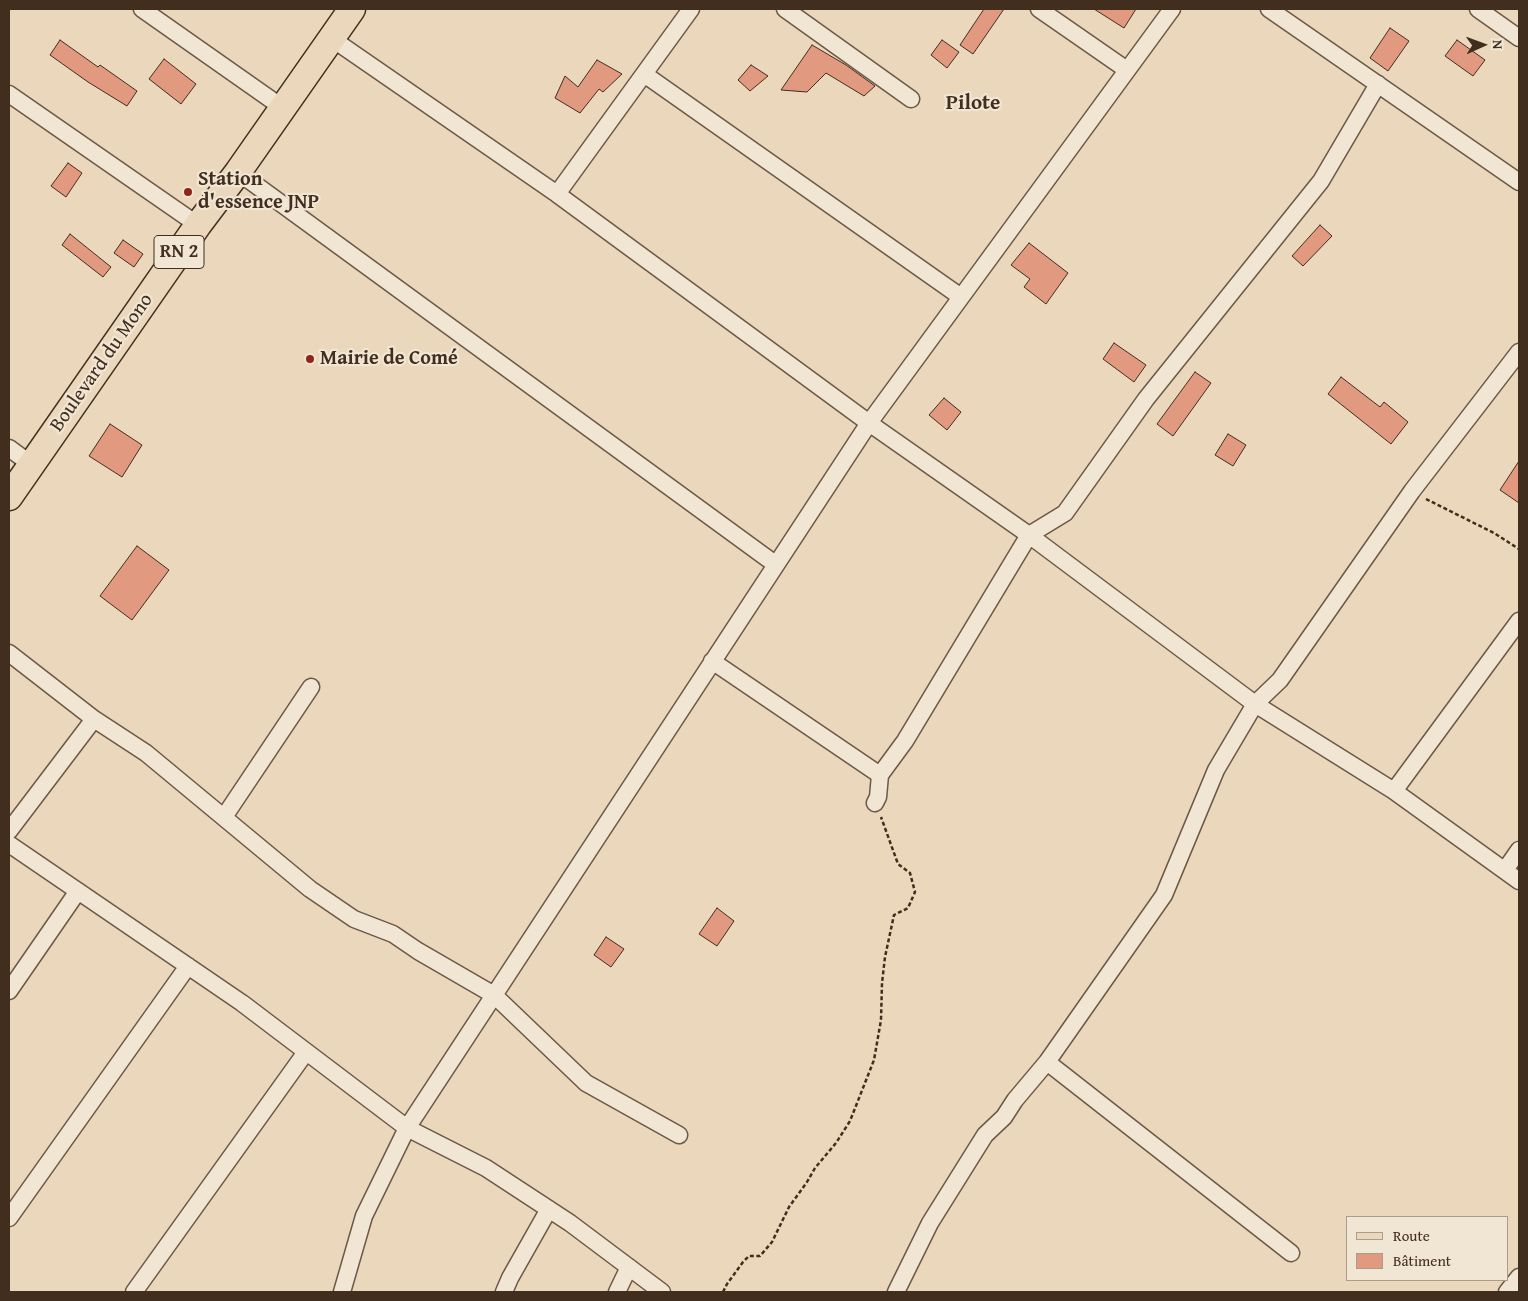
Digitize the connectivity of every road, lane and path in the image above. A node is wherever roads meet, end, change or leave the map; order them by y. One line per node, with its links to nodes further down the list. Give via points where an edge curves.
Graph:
1 (142, 9): 16 (street)
2 (352, 9): 9 (main road, Boulevard du Mono / RN 2)
3 (691, 9): 12 (street)
4 (785, 9): 15 (street)
5 (1038, 9): 11 (street)
6 (1172, 9): 11 (street)
7 (1269, 9): 13 (street)
8 (1478, 9): 10 (street)
9 (331, 38): 16 (main road, Boulevard du Mono / RN 2); 19 (street)
10 (1519, 38)
11 (1127, 70): 21 (street)
12 (644, 74): 19 (street); 21 (street)
13 (1378, 84): 18 (street); 28 (street, via 1321,180 1146,399 1065,513)
14 (9, 94): 20 (street)
15 (911, 99)
16 (283, 108): 17 (main road, Boulevard du Mono / RN 2)
17 (238, 172): 20 (main road, Boulevard du Mono / RN 2); 30 (street)
18 (1519, 182)
19 (558, 194): 23 (street)
20 (198, 225): 25 (main road, Boulevard du Mono / RN 2)
21 (961, 297): 23 (street)
22 (1519, 352): 26 (street)
23 (869, 423): 28 (street); 30 (street)
24 (9, 448): 25 (street)
25 (32, 465): 27 (main road, Boulevard du Mono / RN 2)
26 (1412, 491): 29 (path); 35 (street, via 1280,680)
27 (9, 497)
28 (1029, 535): 35 (street); 37 (street, via 905,741)
29 (1519, 549)
30 (775, 564): 33 (street)
31 (1519, 621): 38 (street)
32 (9, 653): 36 (street)
33 (712, 661): 37 (street); 49 (street)
34 (311, 687): 40 (street)
35 (1255, 704): 38 (street); 51 (street, via 1216,770 1164,895)
36 (94, 719): 40 (street, via 146,753); 41 (street)
37 (880, 775): 39 (street)
38 (1394, 791): 44 (street)
39 (875, 803): 64 (path, via 898,864 910,873 915,892 908,908 894,915 883,974 882,1020 874,1060 850,1121 789,1207 772,1242 760,1256 749,1256 743,1262)
40 (224, 817): 49 (street, via 310,889 354,919 393,934)
41 (9, 831)
42 (9, 844): 46 (street)
43 (1519, 850): 44 (street)
44 (1505, 870): 45 (street)
45 (1519, 881)
46 (78, 891): 47 (street); 48 (street)
47 (188, 966): 50 (street); 55 (street)
48 (9, 991)
49 (494, 995): 52 (street); 53 (street, via 586,1083)
50 (306, 1052): 52 (street); 59 (street)
51 (1047, 1062): 56 (street); 65 (street, via 985,1136 930,1223)
52 (407, 1128): 54 (street, via 486,1168); 60 (street, via 364,1216)
53 (678, 1135)
54 (549, 1209): 57 (street); 61 (street)
55 (9, 1218)
56 (1291, 1253)
57 (629, 1266): 62 (street); 63 (street)
58 (1519, 1277): 66 (street)
59 (134, 1292)
60 (342, 1292)
61 (504, 1292)
62 (617, 1292)
63 (662, 1292)
64 (723, 1292)
65 (896, 1292)
66 (1507, 1292)

